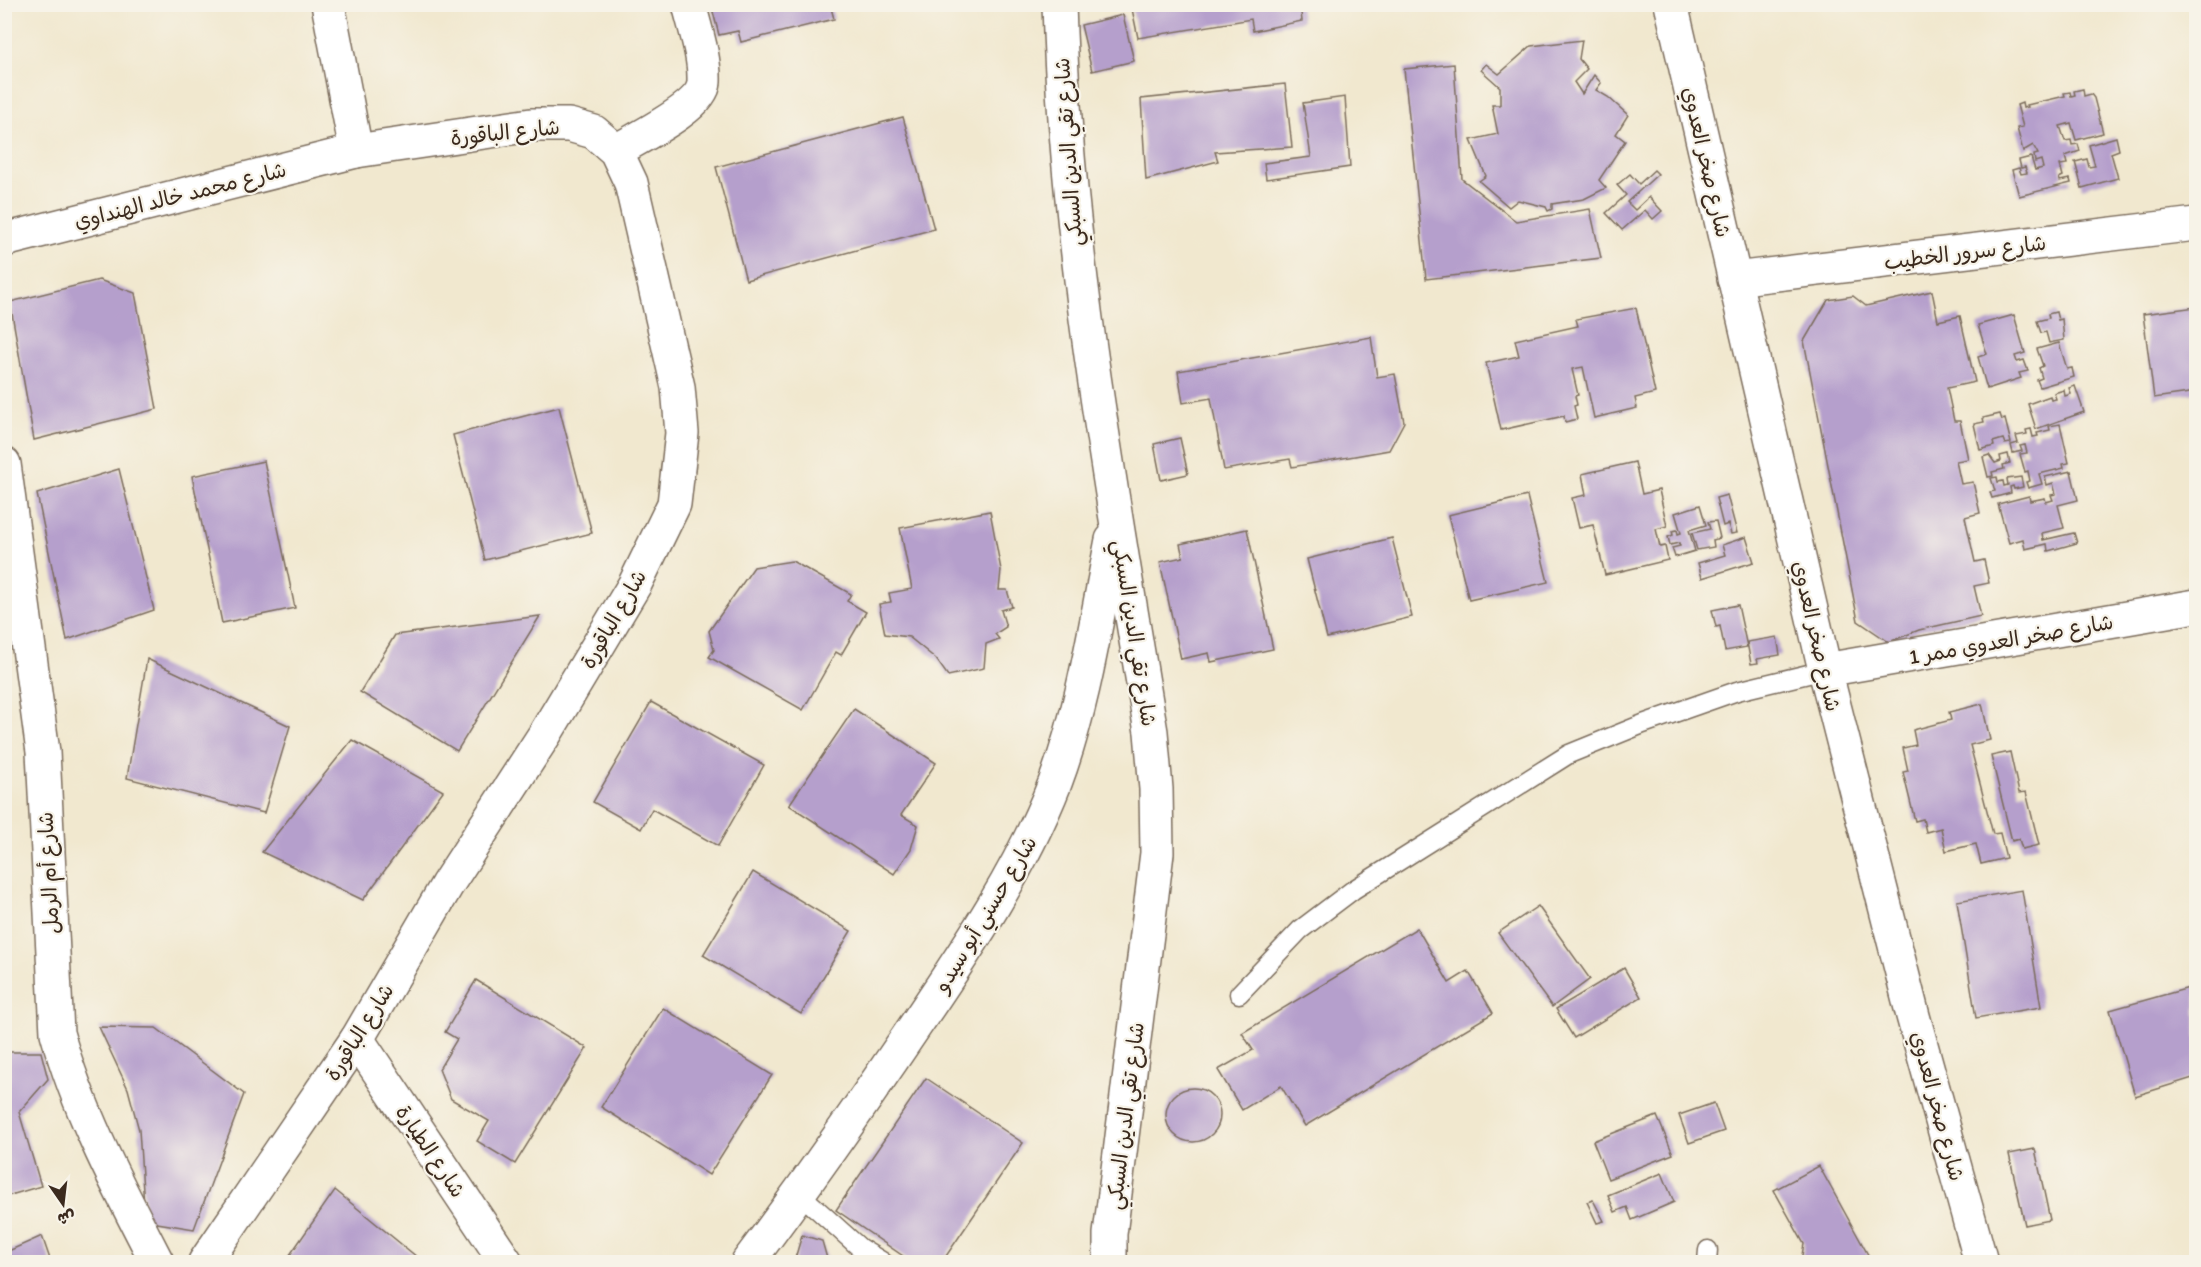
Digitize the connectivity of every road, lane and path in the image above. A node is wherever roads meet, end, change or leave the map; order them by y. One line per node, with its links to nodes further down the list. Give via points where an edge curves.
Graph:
1 (328, 4): 5 (street)
2 (689, 4): 6 (street, via 704,84 694,103)
3 (1059, 4): 11 (street, شارع تقي الدين السبكي, via 1068,180 1077,267)
4 (1671, 4): 9 (street, شارع صخر العدوي)
5 (356, 151): 6 (street, شارع الباقورة, via 531,125 569,125 594,132); 8 (street, شارع محمد خالد الهنداوي)
6 (616, 151): 15 (street, شارع الباقورة, via 634,194 678,387 682,433 674,504 635,584 545,734 447,885)
7 (2196, 225): 9 (street, شارع سرور الخطيب)
8 (4, 240)
9 (1734, 279): 13 (street, شارع صخر العدوي)
10 (4, 465): 17 (street, شارع أم الرمل, via 43,752 57,1032 67,1070 89,1123)
11 (1116, 518): 16 (street, شارع حسني أبو سيدو, via 1074,721 1034,833 971,944); 22 (street, شارع تقي الدين السبكي, via 1150,732 1157,853 1110,1234)
12 (2196, 606): 13 (street, شارع صخر العدوي ممر 1)
13 (1825, 670): 14 (lane, via 1737,691 1569,754 1353,890 1300,930); 23 (street, شارع صخر العدوي, via 1912,1016)
14 (1239, 994)
15 (357, 1039): 18 (street, شارع الباقورة); 19 (street, شارع الطيارة)
16 (800, 1194): 20 (street, شارع حسني أبو سيدو); 21 (lane, via 860,1248)
17 (157, 1263)
18 (205, 1263)
19 (506, 1263)
20 (748, 1263)
21 (883, 1263)
22 (1110, 1263)
23 (1981, 1263)

